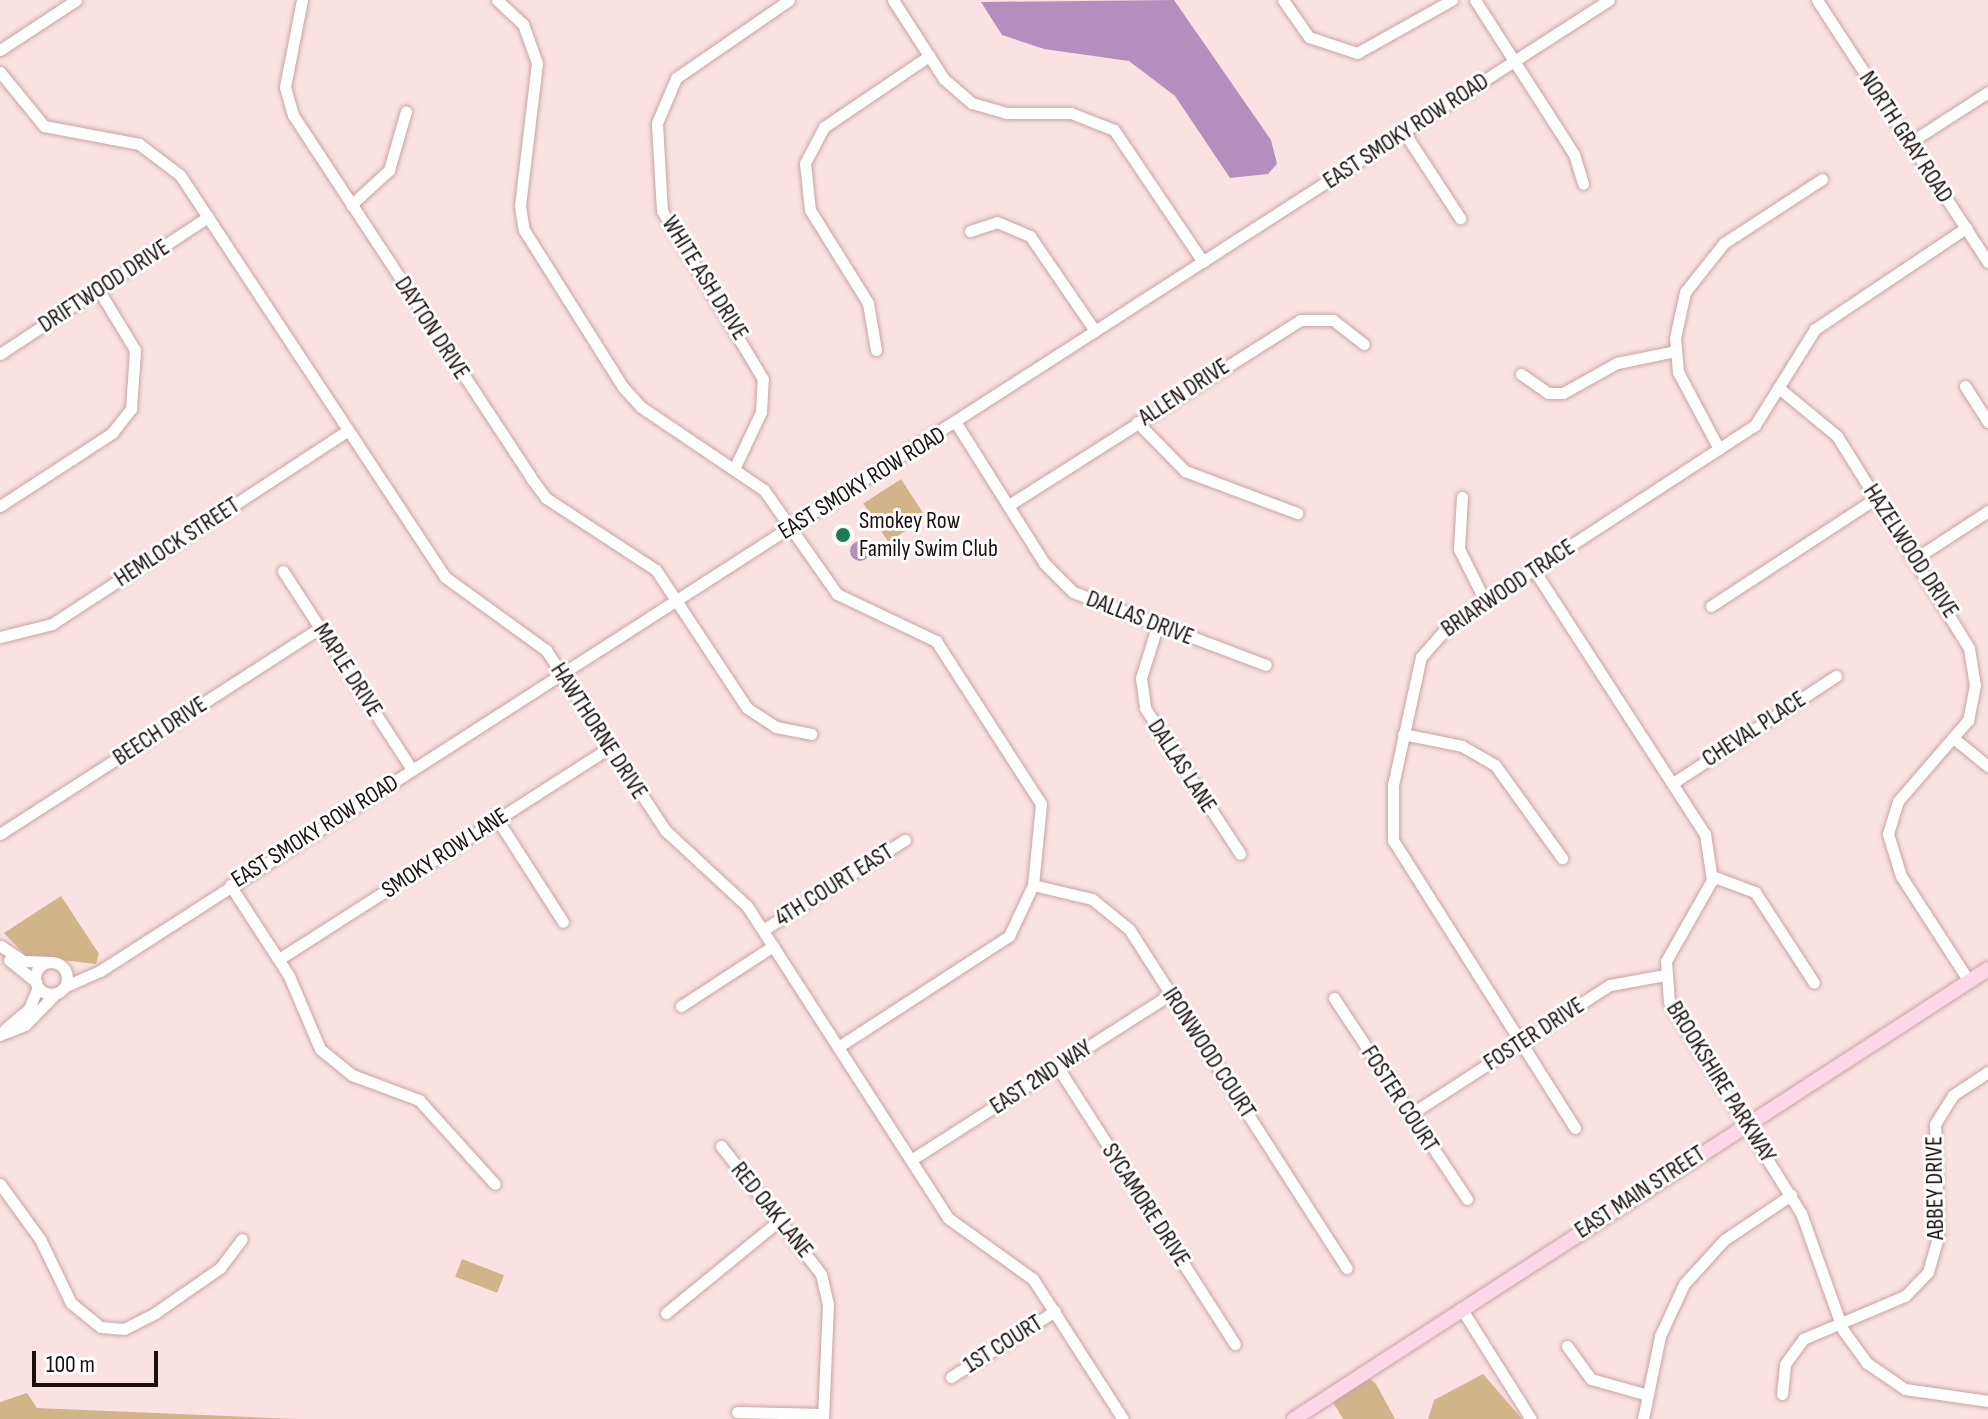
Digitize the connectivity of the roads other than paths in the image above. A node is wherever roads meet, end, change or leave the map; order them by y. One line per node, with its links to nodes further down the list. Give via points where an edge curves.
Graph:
1 (76, 0): 13 (street)
2 (302, 0): 23 (street, DAYTON DRIVE, via 288,101)
3 (497, 0): 44 (street, via 523,24 537,63 520,206 530,243 632,399)
4 (789, 0): 44 (street, WHITE ASH DRIVE, via 676,78 657,123 662,211 763,379 761,412)
5 (893, 0): 14 (street)
6 (1283, 0): 7 (street, via 1309,37 1357,53)
7 (1452, 0)
8 (1475, 0): 15 (street)
9 (1609, 0): 15 (street, EAST SMOKY ROW ROAD)
10 (1810, 0): 12 (street, NORTH GRAY ROAD)
11 (1817, 0): 12 (street, NORTH GRAY ROAD)
12 (1824, 13): 20 (street, NORTH GRAY ROAD)
13 (0, 50)
14 (929, 56): 28 (street, via 952,87 989,110 1071,113 1114,130); 33 (street, via 824,127 805,163 810,210 868,303)
15 (1514, 61): 19 (street, EAST SMOKY ROW ROAD); 22 (street, via 1574,154)
16 (0, 72): 24 (street, HAWTHORNE DRIVE, via 33,116 58,133 158,153)
17 (1988, 92): 20 (street)
18 (406, 111): 23 (street, via 389,170)
19 (1404, 132): 25 (street); 28 (street, EAST SMOKY ROW ROAD)
20 (1909, 143): 26 (street, NORTH GRAY ROAD)
21 (1822, 179): 34 (street, via 1707,259 1685,292)
22 (1583, 184)
23 (351, 205): 55 (street, DAYTON DRIVE, via 546,498 650,565)
24 (208, 217): 30 (street, DRIFTWOOD DRIVE); 42 (street, HAWTHORNE DRIVE)
25 (1460, 218)
26 (1966, 228): 29 (street, NORTH GRAY ROAD); 38 (street, BRIARWOOD TRACE, via 1828,318 1807,337)
27 (970, 231): 31 (street, via 997,222 1030,236)
28 (1203, 262): 31 (street, EAST SMOKY ROW ROAD)
29 (1988, 262)
30 (98, 289): 35 (street, DRIFTWOOD DRIVE); 48 (street, via 137,357 131,409 112,433)
31 (1095, 331): 41 (street, EAST SMOKY ROW ROAD)
32 (1364, 344): 39 (street, ALLEN DRIVE, via 1333,320 1300,320)
33 (876, 350)
34 (1675, 351): 36 (street, via 1625,360 1563,393 1548,393); 43 (street, via 1688,399)
35 (0, 354)
36 (1521, 374)
37 (1965, 386): 40 (street)
38 (1780, 389): 43 (street, BRIARWOOD TRACE, via 1764,417); 46 (street, HAZELWOOD DRIVE, via 1823,420)
39 (1137, 422): 47 (street, ALLEN DRIVE); 50 (street, via 1185,471)
40 (1988, 422)
41 (956, 423): 47 (street, DALLAS DRIVE); 51 (street, EAST SMOKY ROW ROAD)
42 (348, 430): 60 (street, HEMLOCK STREET, via 52,624); 62 (street, HAWTHORNE DRIVE, via 456,591 540,645)
43 (1719, 449): 53 (street, BRIARWOOD TRACE)
44 (735, 467): 51 (street, via 764,490)
45 (1462, 497): 56 (street, via 1459,549)
46 (1876, 498): 52 (street, HAZELWOOD DRIVE); 57 (street)
47 (1009, 505): 58 (street, DALLAS DRIVE, via 1044,563 1073,592)
48 (0, 506)
49 (1988, 511): 52 (street)
50 (1297, 513)
51 (790, 529): 55 (street, EAST SMOKY ROW ROAD); 78 (street, via 837,594 920,630 946,651 1037,793 1044,817)
52 (1916, 558): 66 (street, HAZELWOOD DRIVE, via 1963,631 1974,662 1972,708)
53 (1534, 570): 56 (street, BRIARWOOD TRACE); 70 (street)
54 (283, 571): 59 (street, MAPLE DRIVE)
55 (676, 601): 62 (street, EAST SMOKY ROW ROAD); 64 (street, DAYTON DRIVE, via 747,708 776,727)
56 (1485, 601): 65 (street, BRIARWOOD TRACE, via 1428,645)
57 (1711, 606)
58 (1157, 627): 61 (street, DALLAS DRIVE); 74 (street, DALLAS LANE, via 1142,666 1145,708)
59 (320, 628): 69 (street, MAPLE DRIVE); 72 (street, BEECH DRIVE)
60 (0, 637)
61 (1266, 665)
62 (563, 674): 67 (street, HAWTHORNE DRIVE); 69 (street, EAST SMOKY ROW ROAD)
63 (1836, 676): 70 (street, CHEVAL PLACE)
64 (811, 734)
65 (1403, 734): 75 (street, via 1462,746 1495,765); 97 (street, BRIARWOOD TRACE, via 1389,815 1397,852)
66 (1957, 741): 68 (street); 88 (street, HAZELWOOD DRIVE, via 1898,801 1888,834 1901,876)
67 (610, 747): 71 (street, SMOKY ROW LANE); 80 (street, HAWTHORNE DRIVE, via 666,831 739,894)
68 (1988, 766)
69 (412, 770): 77 (street, EAST SMOKY ROW ROAD)
70 (1673, 783): 76 (street, via 1705,834)
71 (497, 819): 79 (street); 83 (street, SMOKY ROW LANE)
72 (0, 834)
73 (905, 840): 80 (street, 4TH COURT EAST)
74 (1240, 854)
75 (1562, 858)
76 (1712, 876): 87 (street, BROOKSHIRE PARKWAY, via 1704,903 1670,948); 89 (street, via 1755,892)
77 (230, 885): 83 (street); 85 (street, EAST SMOKY ROW ROAD)
78 (1033, 885): 93 (street, IRONWOOD COURT, via 1111,911); 98 (street, via 1009,936)
79 (563, 922)
80 (763, 930): 82 (street, HAWTHORNE DRIVE)
81 (0, 946): 84 (street, EAST SMOKY ROW ROAD, via 23,961); 90 (street)
82 (773, 946): 95 (street); 98 (street, HAWTHORNE DRIVE)
83 (279, 959): 107 (street, via 328,1058 352,1075 419,1100)
84 (54, 962): 85 (street, EAST SMOKY ROW ROAD, via 83,970); 90 (street); 91 (street)
85 (111, 962): 91 (street, EAST SMOKY ROW ROAD)
86 (1988, 969): 88 (main road, EAST MAIN STREET)
87 (1665, 975): 97 (street, FOSTER DRIVE, via 1610,985); 102 (street, BROOKSHIRE PARKWAY, via 1674,1013)
88 (1969, 981): 102 (main road, EAST MAIN STREET)
89 (1814, 983)
90 (37, 984): 92 (street); 96 (street, via 29,1009)
91 (66, 986): 92 (street, EAST SMOKY ROW ROAD)
92 (55, 994): 96 (street, via 25,1025)
93 (1171, 994): 99 (street, EAST 2ND WAY); 112 (street, IRONWOOD COURT)
94 (1334, 998): 101 (street, FOSTER COURT)
95 (681, 1006)
96 (0, 1034)
97 (1519, 1044): 101 (street, FOSTER DRIVE); 103 (street, BRIARWOOD TRACE)
98 (838, 1047): 105 (street, HAWTHORNE DRIVE)
99 (1057, 1066): 105 (street, EAST 2ND WAY); 117 (street, SYCAMORE DRIVE)
100 (1988, 1072): 116 (street, ABBEY DRIVE, via 1953,1095 1935,1124 1938,1236 1928,1272 1905,1296)
101 (1411, 1114): 109 (street, FOSTER COURT)
102 (1746, 1124): 108 (street, BROOKSHIRE PARKWAY); 113 (main road, EAST MAIN STREET)
103 (1575, 1128)
104 (721, 1146): 110 (street, RED OAK LANE)
105 (911, 1160): 114 (street, HAWTHORNE DRIVE, via 957,1229 1019,1262)
106 (0, 1184): 111 (street, via 40,1239 71,1303 101,1327 124,1329 155,1313 220,1268)
107 (495, 1184)
108 (1791, 1195): 116 (street, BROOKSHIRE PARKWAY); 121 (street, via 1698,1264 1671,1306)
109 (1467, 1199)
110 (781, 1219): 115 (street); 124 (street, RED OAK LANE, via 826,1290)
111 (242, 1239)
112 (1347, 1268)
113 (1461, 1308): 126 (main road, EAST MAIN STREET); 127 (street)
114 (1055, 1311): 119 (street, 1ST COURT); 125 (street, HAWTHORNE DRIVE)
115 (666, 1313)
116 (1840, 1320): 120 (street, ABBEY DRIVE, via 1796,1346 1785,1364); 122 (street, BROOKSHIRE PARKWAY, via 1867,1363 1905,1389)
117 (1235, 1344)
118 (1567, 1346): 121 (street, via 1591,1379)
119 (951, 1377)
120 (1782, 1394)
121 (1648, 1395): 128 (street)
122 (1988, 1401)
123 (737, 1412): 124 (street)
124 (823, 1417)
125 (1123, 1419)
126 (1294, 1419)
127 (1531, 1419)
128 (1643, 1419)

